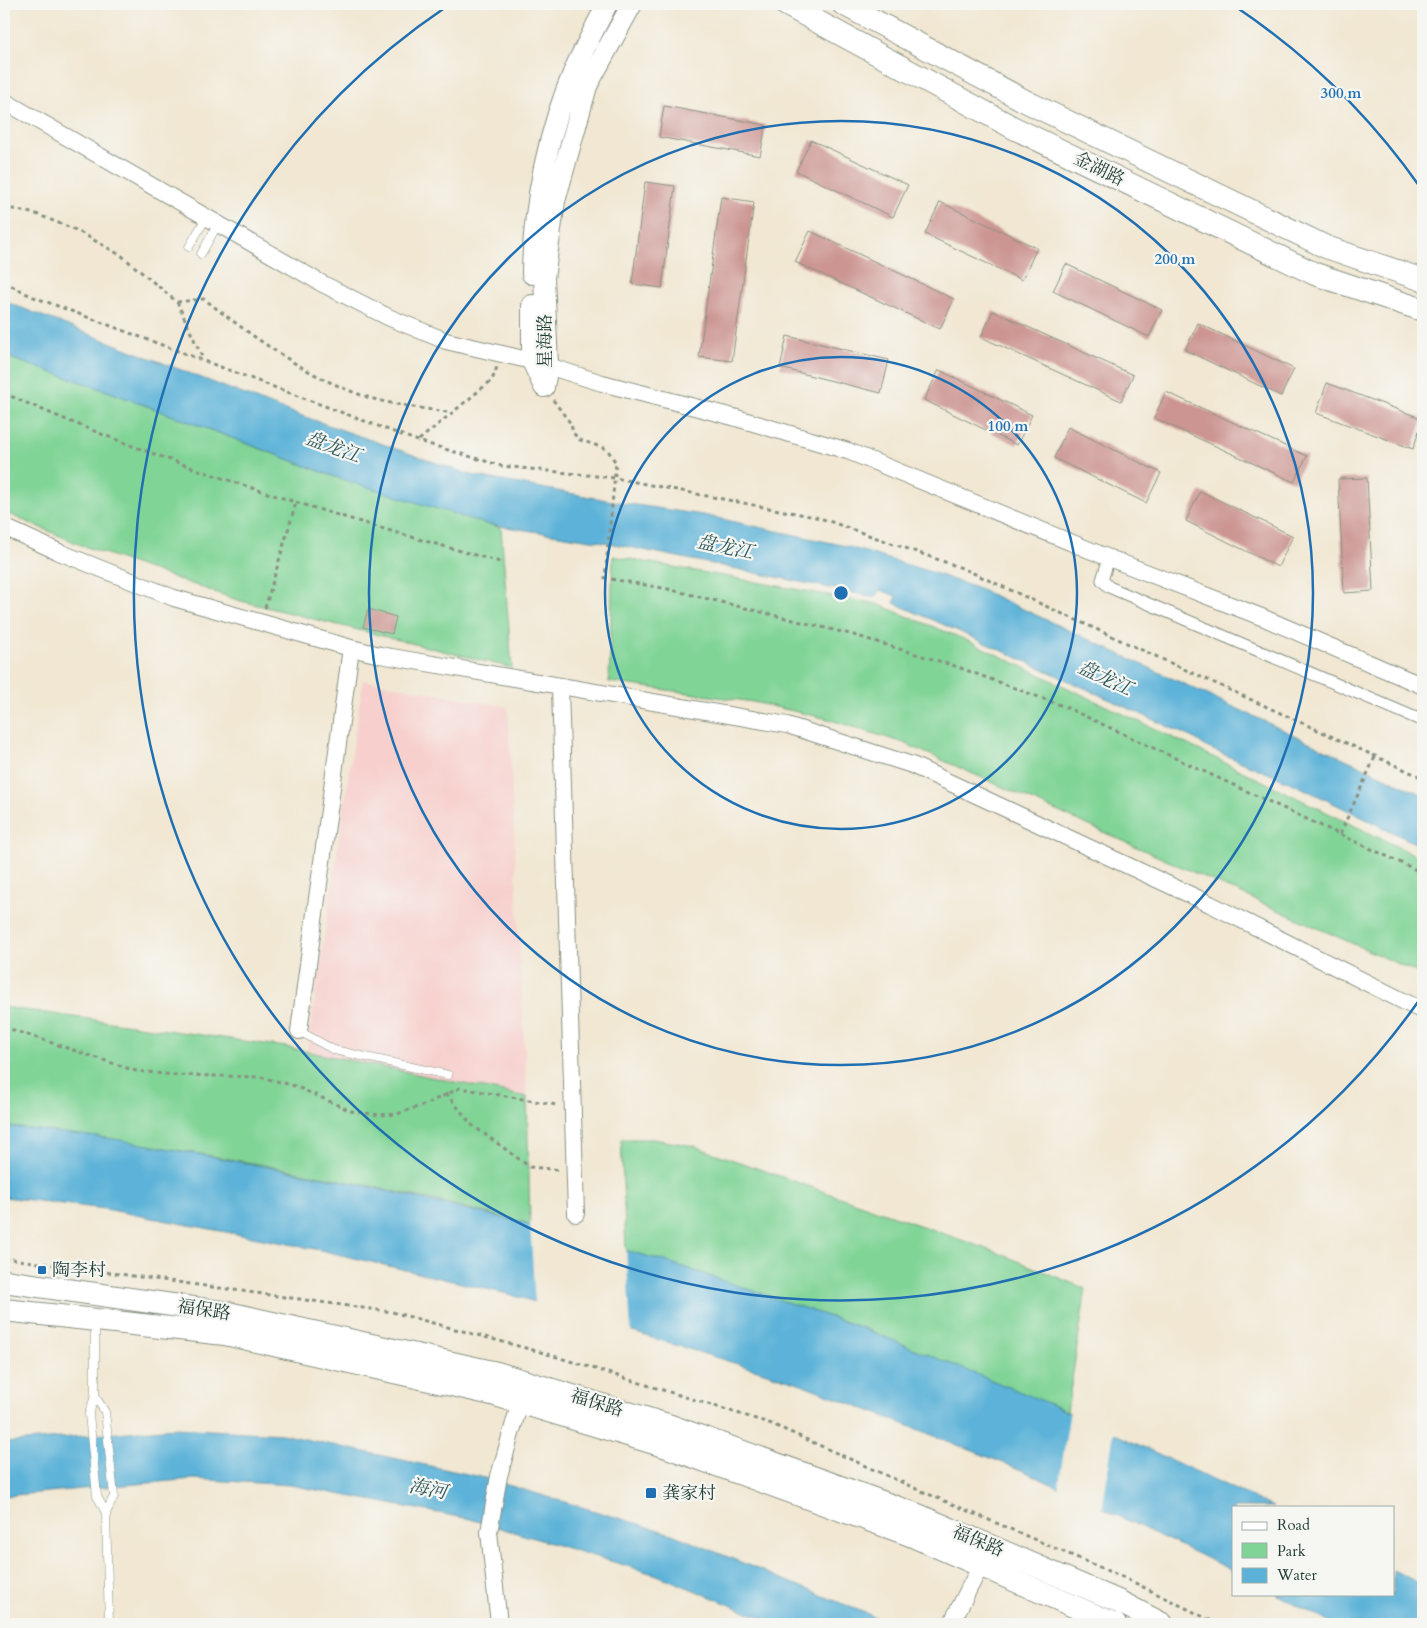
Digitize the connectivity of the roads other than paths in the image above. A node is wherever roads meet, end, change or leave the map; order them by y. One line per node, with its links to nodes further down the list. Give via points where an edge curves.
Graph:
1 (607, 4): 11 (street, 星海路, via 576,67 551,138 538,204 532,266)
2 (632, 4): 11 (street, 星海路, via 587,86 555,201 544,278)
3 (785, 4): 10 (main road, 金湖路, via 1014,128 1315,274)
4 (843, 4): 9 (main road, 金湖路, via 1027,102 1326,247)
5 (4, 101): 6 (street)
6 (212, 221): 7 (lane); 8 (lane); 11 (street, via 388,317 446,341)
7 (189, 247)
8 (201, 254)
9 (1423, 280)
10 (1423, 310)
11 (540, 363): 12 (street, 星海路); 14 (street, via 848,451)
12 (544, 387)
13 (4, 527): 15 (street, via 165,594)
14 (1109, 558): 16 (street, via 1264,618); 18 (street, via 1102,580 1109,587)
15 (351, 648): 17 (street); 20 (street)
16 (1423, 686)
17 (560, 687): 19 (street, via 787,725 912,765 1210,904); 22 (street)
18 (1423, 721)
19 (1423, 1011)
20 (299, 1031): 21 (lane, via 334,1050)
21 (448, 1075)
22 (576, 1214)
23 (4, 1281): 34 (main road, 福保路, via 228,1313 497,1373 671,1426 918,1514 1118,1601)
24 (4, 1310): 25 (main road, 福保路)
25 (95, 1320): 26 (lane); 27 (main road, 福保路, via 224,1334)
26 (95, 1396): 28 (lane, via 89,1414 97,1496); 28 (lane, via 105,1412 114,1496)
27 (520, 1402): 29 (main road, 福保路, via 664,1446 910,1535); 31 (street, via 499,1476 489,1532)
28 (106, 1513): 30 (lane)
29 (981, 1565): 32 (street); 33 (main road, 福保路)
30 (109, 1624)
31 (499, 1624)
32 (951, 1624)
33 (1115, 1624)
34 (1162, 1624)

